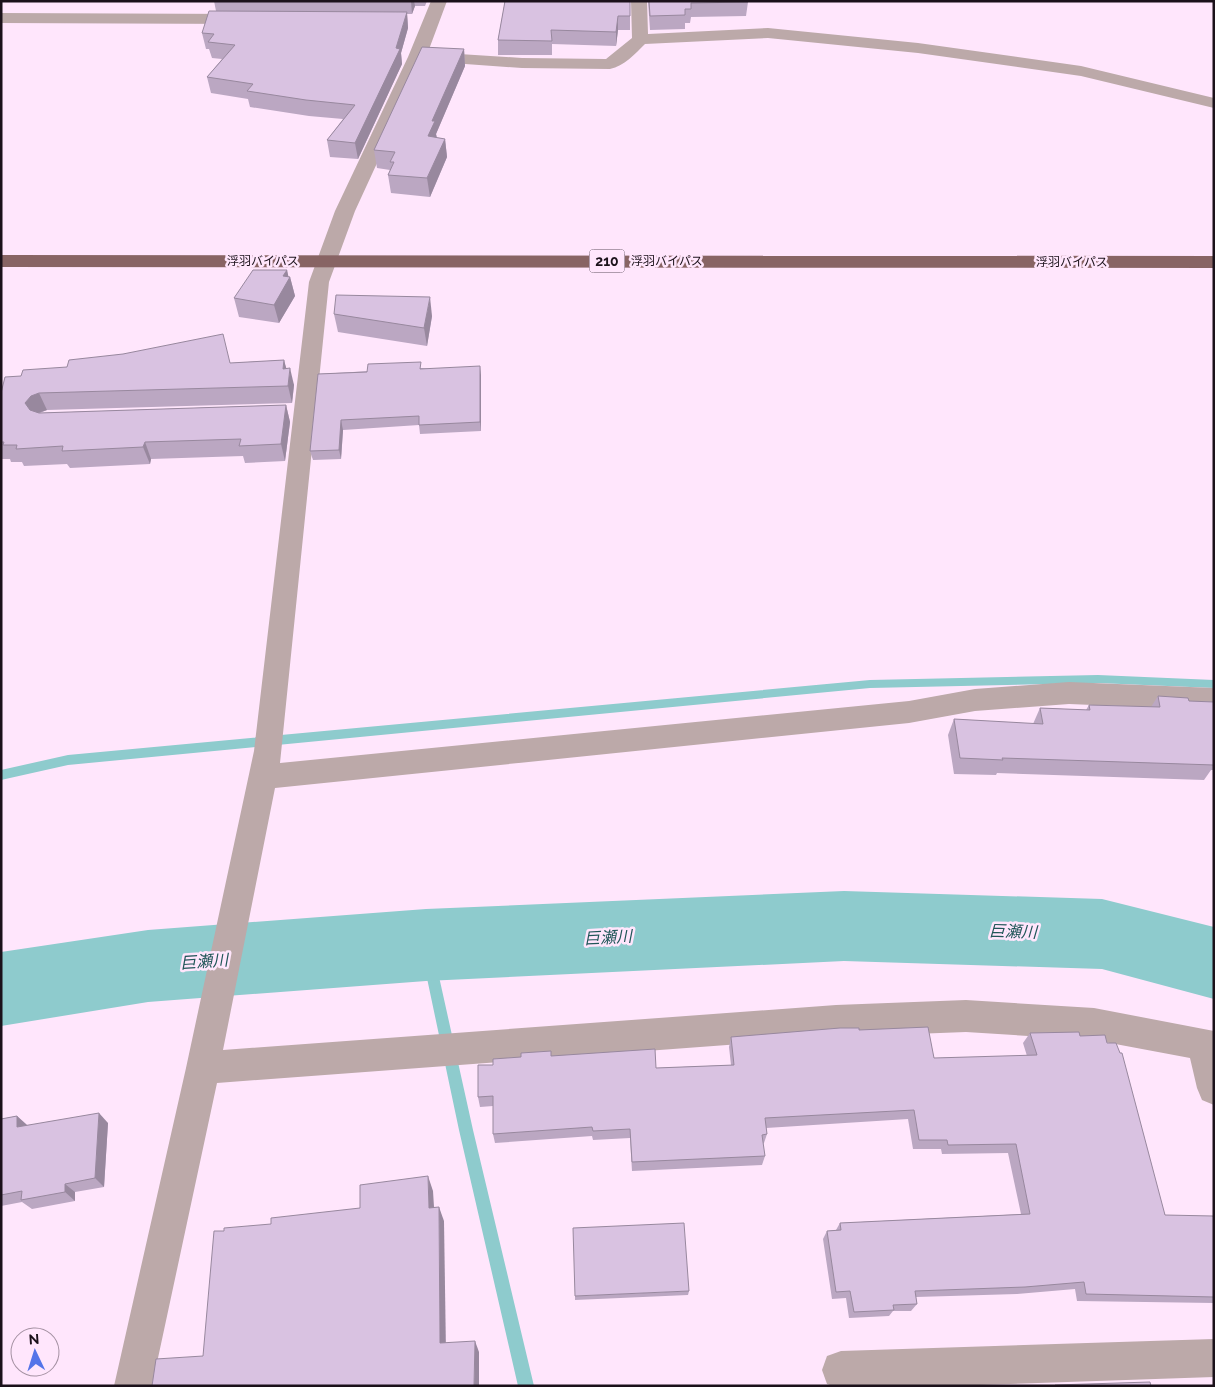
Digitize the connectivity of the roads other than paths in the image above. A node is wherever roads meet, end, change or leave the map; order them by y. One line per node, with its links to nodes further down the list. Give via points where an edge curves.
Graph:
1 (439, 1): 6 (street)
2 (639, 1): 7 (street)
3 (1, 18): 4 (street)
4 (262, 20)
5 (411, 20): 6 (street)
6 (430, 21): 8 (street)
7 (640, 39): 8 (street, via 610,64); 9 (street, via 768,33 918,48 1081,71)
8 (417, 57): 11 (street, via 345,211)
9 (1214, 103)
10 (1, 261): 11 (highway, 浮羽バイパス / 210)
11 (327, 261): 12 (highway, 浮羽バイパス / 210); 14 (street, via 319,282 295,412)
12 (1214, 262)
13 (1214, 699): 14 (street, via 1069,693 975,700 909,712)
14 (267, 751): 16 (street)
15 (1209, 1046): 16 (street, via 1094,1024 966,1016 836,1021 425,1051); 17 (street)
16 (206, 1053): 21 (street)
17 (1214, 1088)
18 (1214, 1358): 20 (street)
19 (841, 1370): 20 (street)
20 (979, 1375)
21 (133, 1386)

